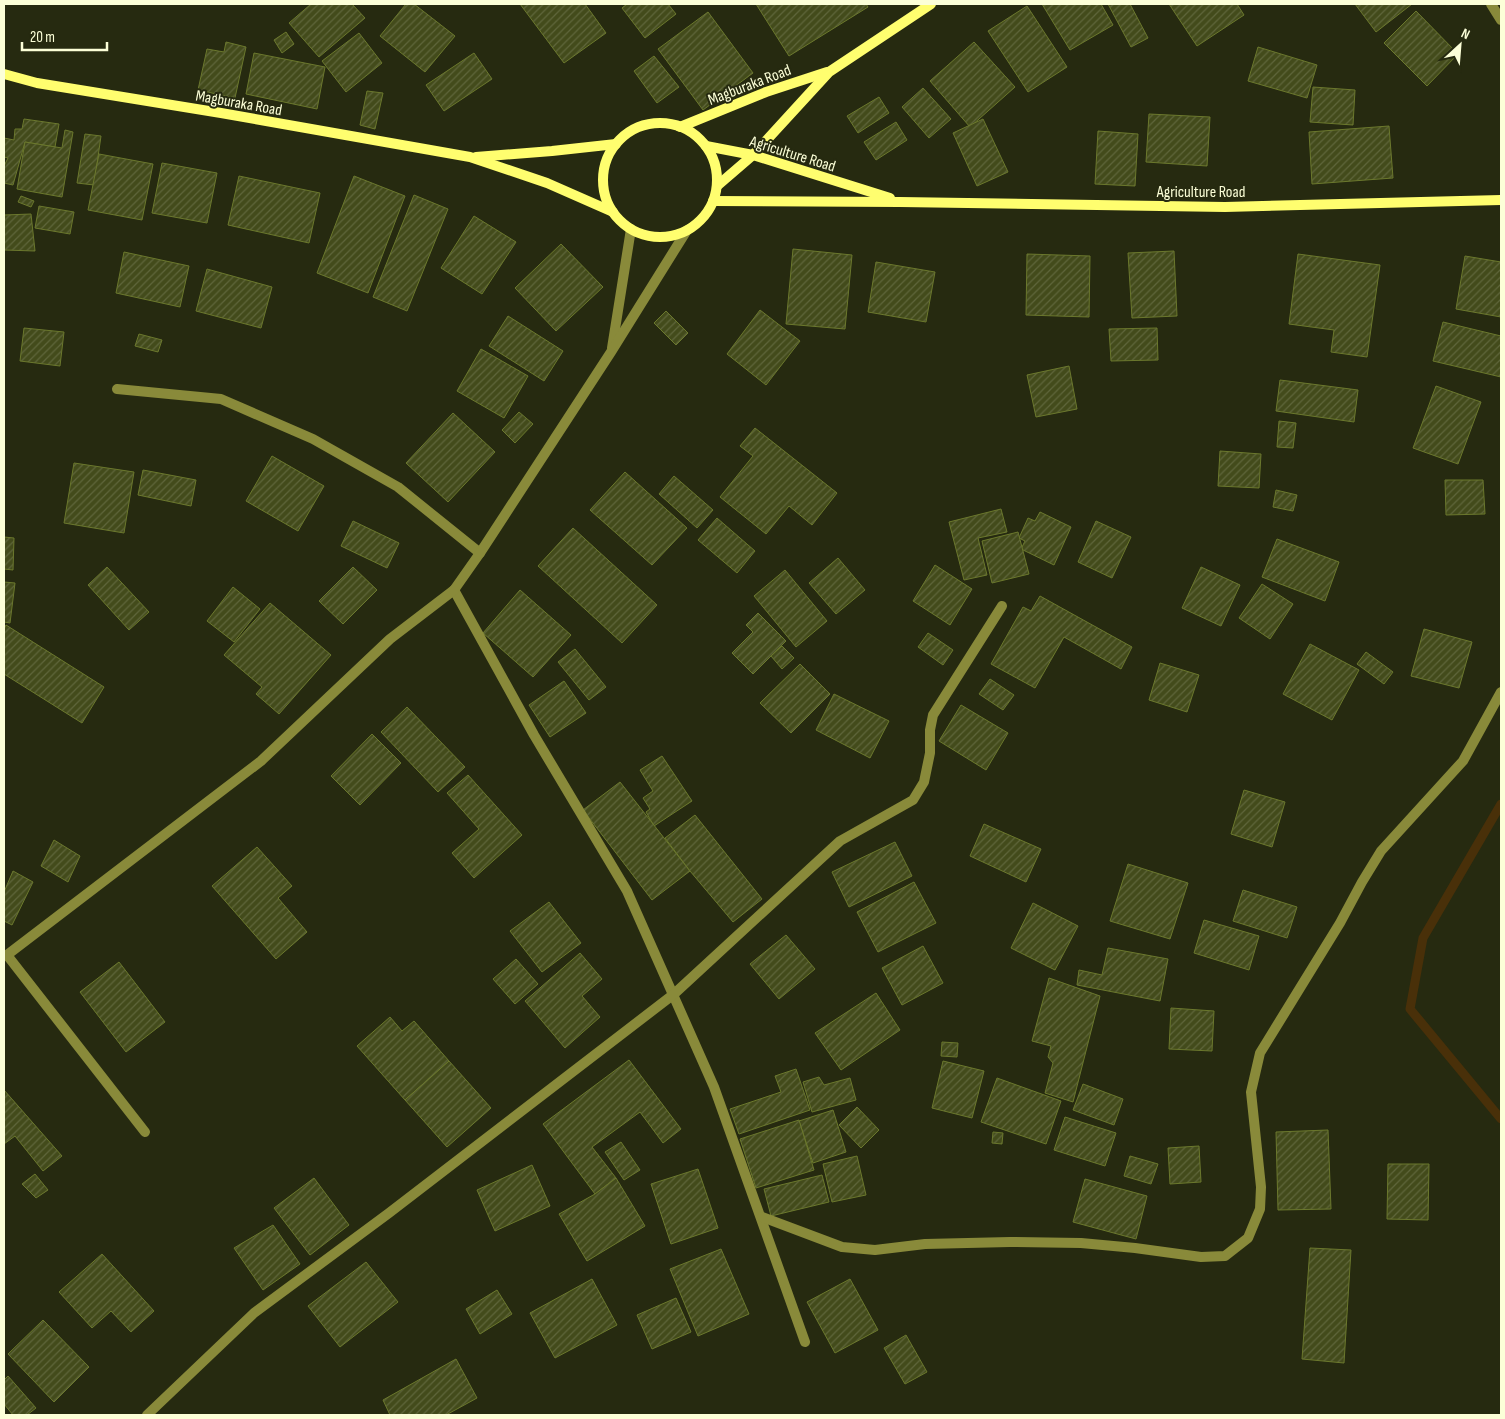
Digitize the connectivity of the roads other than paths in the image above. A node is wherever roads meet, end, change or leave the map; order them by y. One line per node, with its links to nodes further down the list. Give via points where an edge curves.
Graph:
1 (1491, 4): 3 (street)
2 (927, 5): 4 (main road, Magburaka Road)
3 (1501, 20)
4 (829, 72): 6 (main road, Magburaka Road, via 766,92); 9 (main road, Magburaka Road)
5 (4, 74): 10 (main road, Magburaka Road, via 37,83)
6 (680, 127): 7 (main road, via 663,123 645,124); 8 (main road)
7 (616, 144): 10 (main road, Magburaka Road); 15 (main road, via 606,159 602,177)
8 (706, 146): 9 (main road, Agriculture Road); 11 (main road, via 715,165)
9 (753, 155): 11 (main road, Magburaka Road); 14 (main road, Agriculture Road)
10 (470, 157): 15 (main road, Magburaka Road, via 547,183)
11 (716, 186): 12 (main road)
12 (713, 200): 14 (main road, Agriculture Road); 17 (main road, via 707,212)
13 (1501, 200): 14 (main road, Agriculture Road, via 1225,207)
14 (900, 202)
15 (612, 212): 16 (main road)
16 (631, 229): 17 (main road, via 650,236 669,236); 18 (street)
17 (687, 230): 18 (street)
18 (611, 352): 20 (street)
19 (117, 388): 20 (street, via 221,399 313,439 398,487)
20 (480, 553): 21 (street)
21 (454, 590): 24 (street, via 390,639 261,761); 25 (street, via 534,735 627,891)
22 (1002, 606): 25 (street, via 932,715 930,753 924,782 913,800 840,841)
23 (1501, 692): 27 (street, via 1463,761 1381,851 1260,1053 1251,1092 1261,1187 1260,1209 1248,1238 1226,1256 1201,1257 1081,1243 925,1244 875,1250 842,1246)
24 (5, 955): 26 (street)
25 (674, 994): 27 (street, via 714,1087); 29 (street, via 254,1313)
26 (145, 1132)
27 (762, 1217): 28 (street)
28 (805, 1342)
29 (147, 1415)

